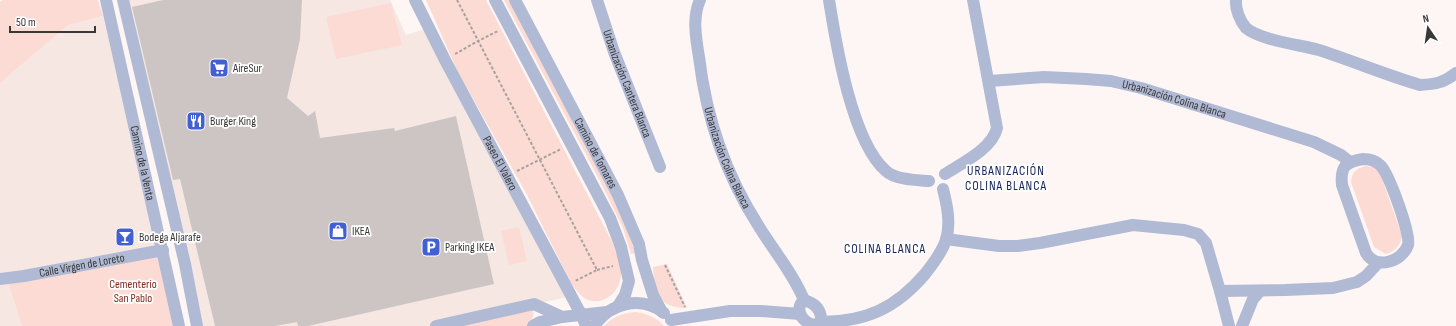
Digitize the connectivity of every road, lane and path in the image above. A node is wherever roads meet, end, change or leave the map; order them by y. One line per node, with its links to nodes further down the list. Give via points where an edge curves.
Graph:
1 (106, 0): 26 (street, Camino de la Venta)
2 (123, 0): 47 (street, via 185,264)
3 (415, 0): 14 (street, Paseo El Valero)
4 (457, 0): 13 (path)
5 (495, 0): 12 (street, Camino de Tomares)
6 (515, 0): 41 (street, Camino de Tomares, via 618,195 639,244 653,295)
7 (597, 0): 20 (street, Urbanización Cantera Blanca, via 614,52)
8 (700, 0): 35 (street, Urbanización Colina Blanca, via 696,18 696,40 704,90 722,155 745,204)
9 (829, 0): 23 (street, via 852,107 867,145 886,172 896,177)
10 (973, 0): 16 (street)
11 (1236, 0): 15 (street, via 1239,17 1247,28 1259,35 1320,51 1420,85 1446,81)
12 (509, 27): 13 (path); 17 (street, Camino de Tomares)
13 (478, 41): 14 (path); 18 (path)
14 (445, 60): 22 (street, Paseo El Valero)
15 (1456, 73)
16 (989, 81): 19 (street, Urbanización Colina Blanca, via 1062,77 1123,84 1314,142); 21 (street, via 997,128 995,136 989,144)
17 (571, 144): 18 (path); 28 (street, Camino de Tomares, via 610,218)
18 (539, 160): 22 (path); 30 (path)
19 (1350, 162): 27 (street, via 1343,169 1342,184 1366,253); 27 (street, via 1363,159 1380,165 1388,176 1406,230 1408,244 1402,254 1384,263)
20 (660, 167)
21 (945, 174): 23 (street, via 936,172 932,174); 24 (street, via 947,183)
22 (507, 176): 32 (street, Paseo El Valero)
23 (929, 182): 24 (street, via 932,188)
24 (943, 189): 25 (street, via 948,223)
25 (946, 239): 33 (street, via 1018,246 1132,225 1184,230 1198,234 1206,243); 45 (street, via 931,267 916,285 892,304 858,319)
26 (163, 250): 31 (street, Calle Virgen de Loreto); 46 (street, Camino de la Venta)
27 (1378, 263): 34 (street, via 1366,276 1346,286)
28 (625, 264): 30 (path); 36 (street, Camino de Tomares, via 629,281)
29 (665, 265): 37 (path)
30 (597, 270): 32 (path)
31 (0, 279)
32 (565, 286): 42 (street, Paseo El Valero)
33 (1220, 291): 34 (street); 51 (street)
34 (1260, 291): 52 (street, via 1253,299)
35 (804, 300): 39 (street, via 799,308); 45 (street, via 811,302 820,311)
36 (618, 306): 38 (street); 41 (street, via 638,303 651,306)
37 (685, 308)
38 (606, 312): 42 (street); 49 (street)
39 (800, 314): 40 (street, via 746,311); 45 (street, via 804,321)
40 (702, 315): 41 (street); 50 (street)
41 (669, 319)
42 (584, 321): 43 (street)
43 (562, 322): 44 (street); 48 (street, via 534,304)
44 (537, 324)
45 (816, 325)
46 (179, 326)
47 (197, 326)
48 (436, 326)
49 (594, 326)
50 (692, 326)
51 (1229, 326)
52 (1242, 326)

